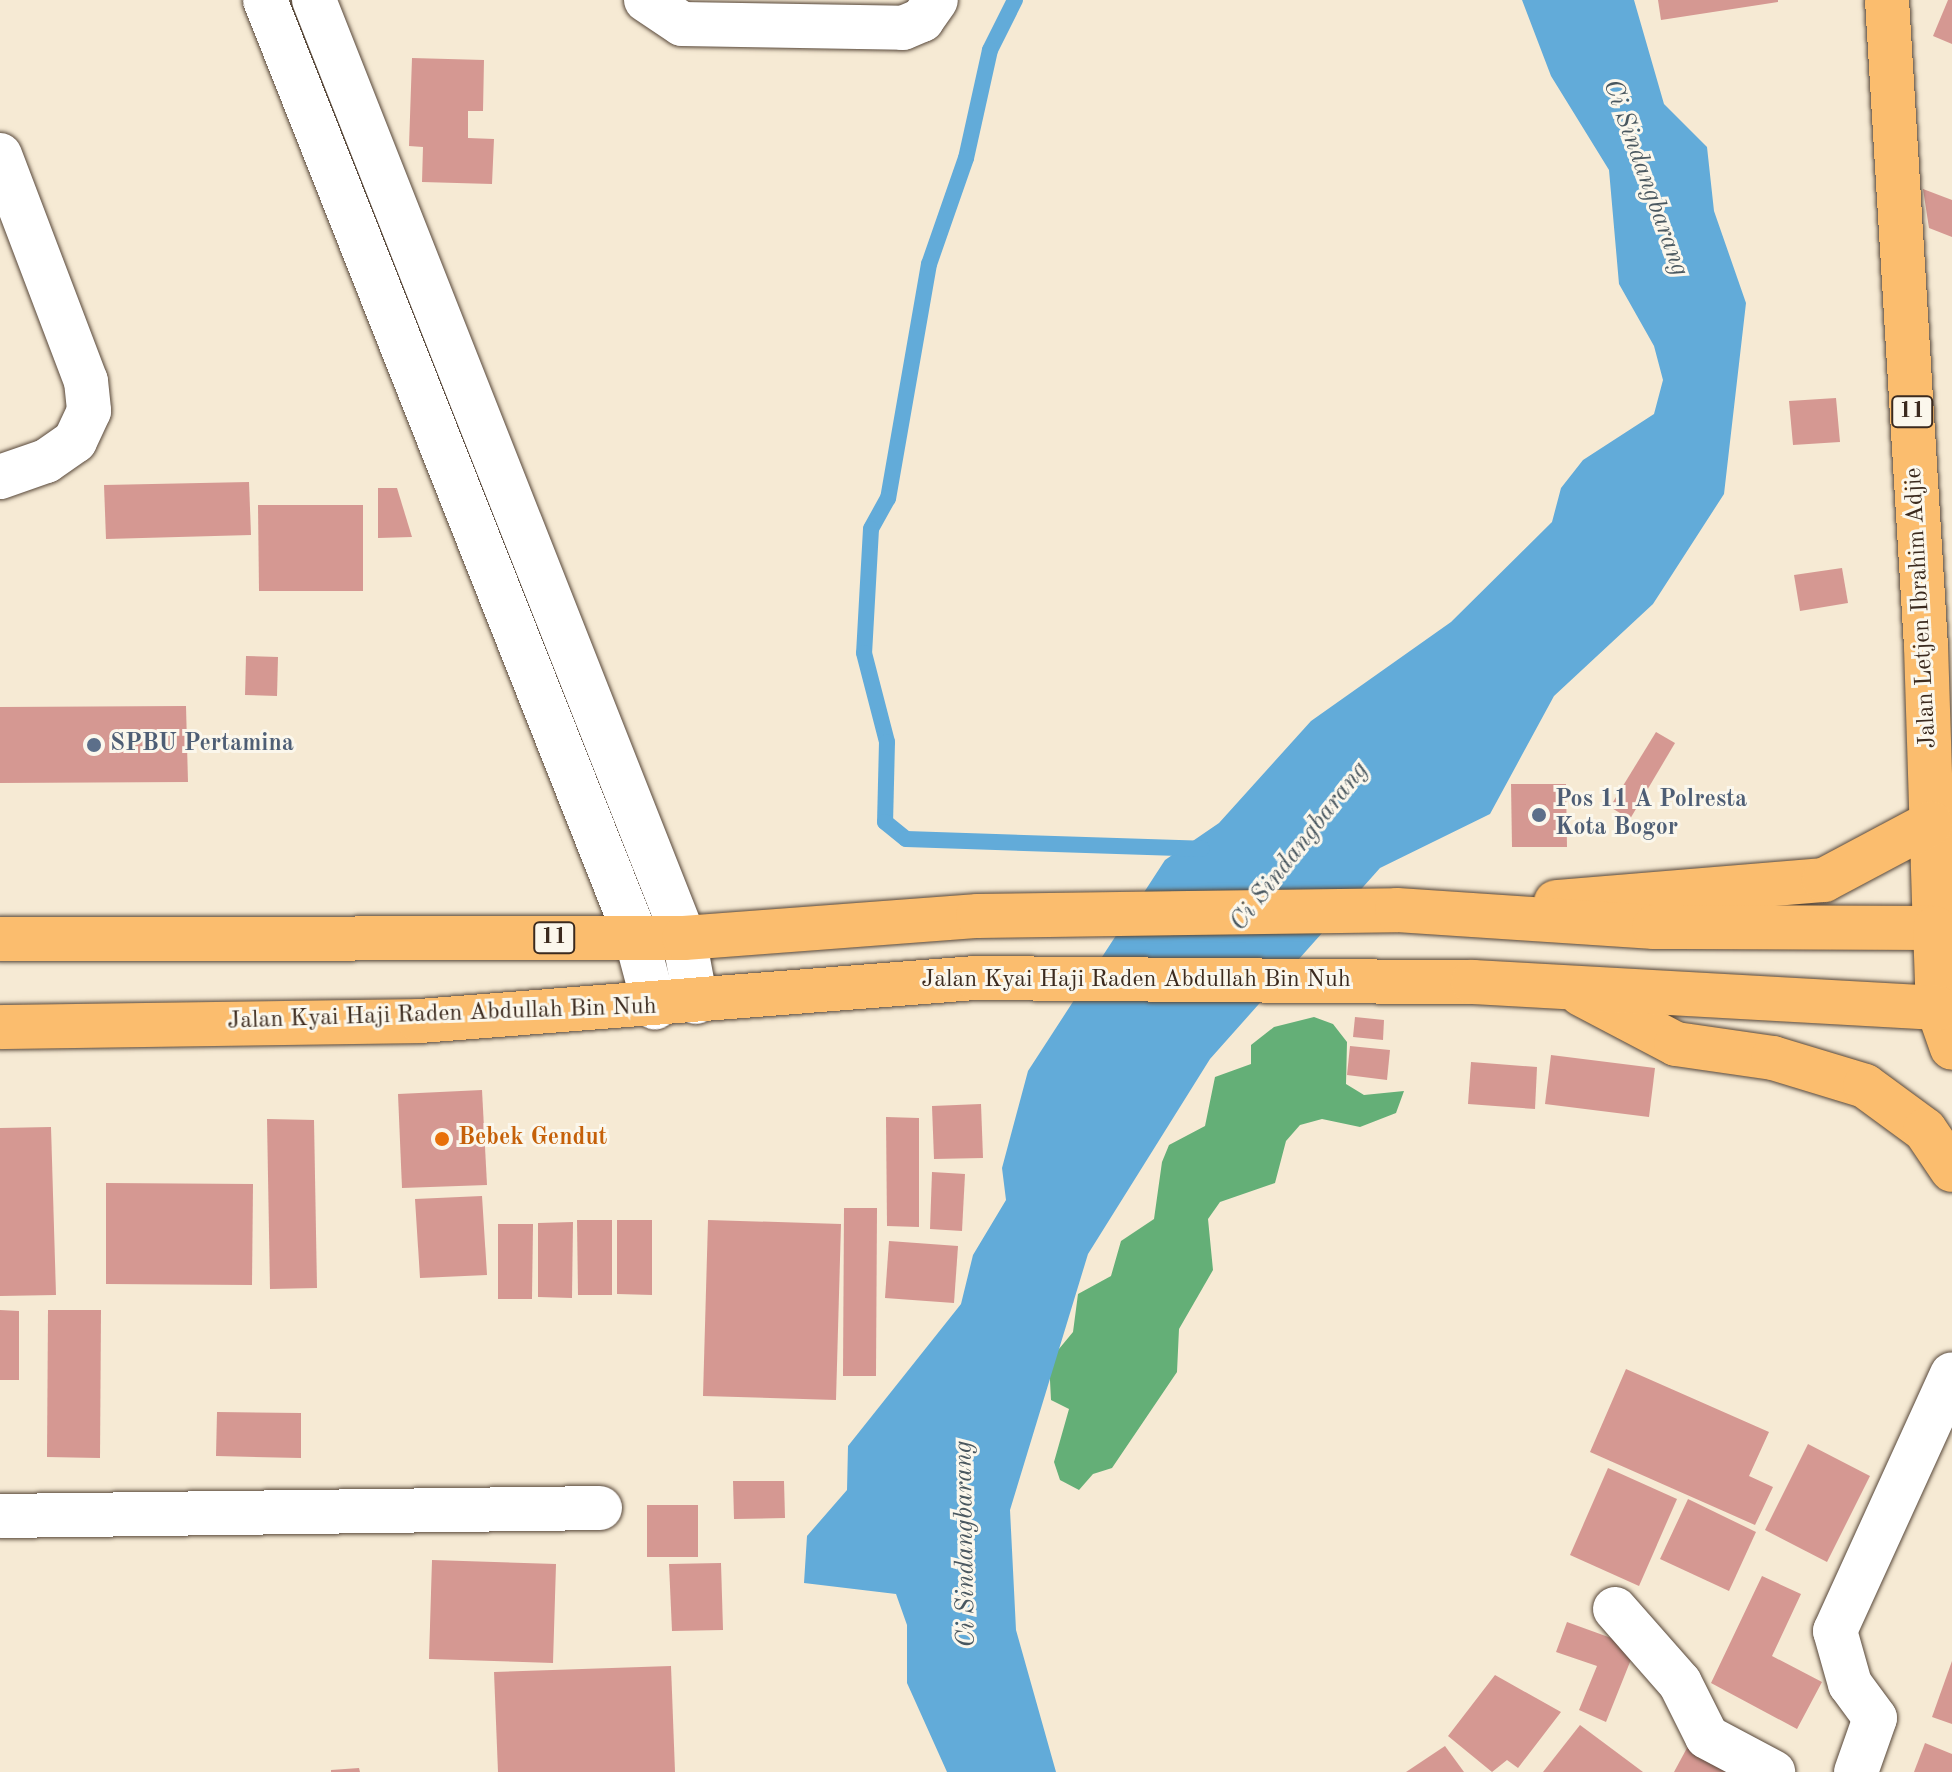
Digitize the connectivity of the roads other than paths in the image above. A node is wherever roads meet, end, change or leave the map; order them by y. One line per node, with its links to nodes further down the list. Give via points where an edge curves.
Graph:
1 (265, 0): 12 (street)
2 (314, 0): 13 (street)
3 (646, 0): 4 (street, via 682,24 903,28 922,20)
4 (936, 0)
5 (1887, 0): 8 (main road, Jalan Letjen Ibrahim Adjie / 11)
6 (0, 155): 7 (street, via 86,381 89,411 75,441 46,461)
7 (0, 477)
8 (1931, 823): 9 (main road, via 1824,880 1629,891); 11 (main road, Jalan Letjen Ibrahim Adjie / 11)
9 (1487, 913): 10 (main road, 11); 11 (main road, via 1654,927)
10 (978, 916): 13 (main road, 11); 15 (main road)
11 (1935, 928): 18 (main road, 11)
12 (636, 937): 13 (main road, 11); 14 (main road, 11); 17 (street)
13 (684, 938): 17 (street)
14 (0, 939)
15 (975, 978): 16 (main road, Jalan Kyai Haji Raden Abdullah Bin Nuh, via 1368,979); 17 (main road, Jalan Kyai Haji Raden Abdullah Bin Nuh)
16 (1568, 987): 18 (main road, Jalan Kyai Haji Raden Abdullah Bin Nuh); 21 (main road, via 1676,1044 1773,1058 1865,1086 1925,1130)
17 (675, 1005): 19 (main road, Jalan Kyai Haji Raden Abdullah Bin Nuh, via 420,1021)
18 (1945, 1010): 20 (main road, 11)
19 (0, 1027)
20 (1952, 1048)
21 (1952, 1170)
22 (1952, 1374): 27 (street, via 1835,1631 1850,1684 1875,1718)
23 (600, 1508): 24 (street)
24 (0, 1516)
25 (1615, 1609): 26 (street, via 1680,1683 1707,1737)
26 (1773, 1772)
27 (1856, 1772)

